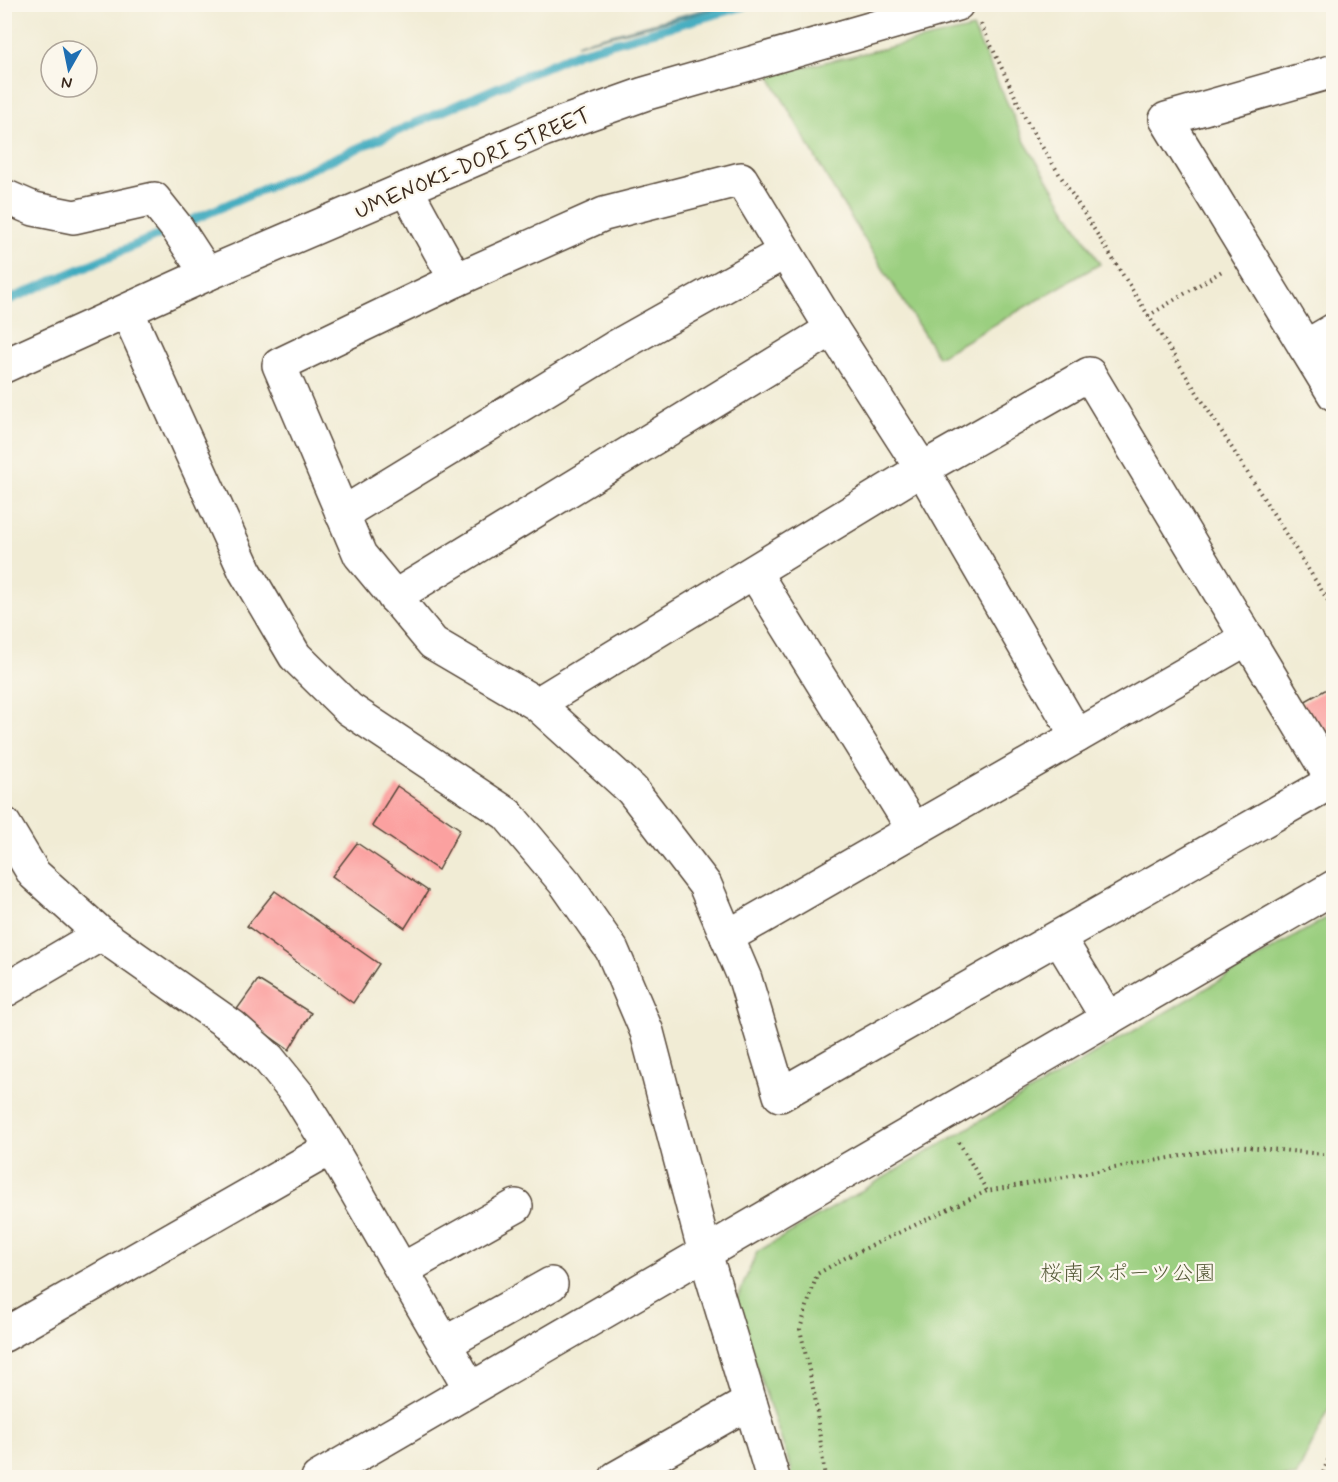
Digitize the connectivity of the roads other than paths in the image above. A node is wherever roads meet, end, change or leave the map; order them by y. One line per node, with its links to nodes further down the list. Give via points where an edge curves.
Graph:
1 (968, 12): 3 (street, UMENOKI-DORI STREET, via 644,94 543,130)
2 (1334, 71): 11 (street, via 1166,119)
3 (406, 189): 6 (street, UMENOKI-DORI STREET); 7 (street)
4 (4, 196): 6 (street, via 34,209 74,217 154,199)
5 (785, 252): 7 (street, via 741,179 604,214); 9 (street); 15 (street, via 614,348)
6 (207, 274): 8 (street, UMENOKI-DORI STREET)
7 (456, 280): 15 (street, via 279,365)
8 (127, 311): 12 (street, UMENOKI-DORI STREET); 31 (street, via 245,571 295,656 349,709 507,814 566,884 612,950 647,1032)
9 (832, 329): 14 (street); 17 (street)
10 (1334, 330): 11 (street)
11 (1305, 347): 13 (street)
12 (4, 366)
13 (1334, 394)
14 (922, 469): 16 (street); 18 (street, via 1089,374); 20 (street)
15 (342, 513): 17 (street, via 360,555)
16 (754, 572): 19 (street); 22 (street)
17 (394, 597): 19 (street, via 433,643)
18 (1248, 639): 20 (street); 26 (street, via 1333,780)
19 (537, 704): 25 (street, via 632,790 705,885)
20 (1077, 736): 22 (street)
21 (4, 824): 24 (street, via 34,874)
22 (914, 830): 25 (street)
23 (1334, 887): 28 (street)
24 (101, 934): 27 (street); 29 (street, via 232,1027 268,1058 298,1095)
25 (727, 938): 26 (street, via 745,979 780,1095)
26 (1059, 938): 28 (street)
27 (4, 991)
28 (1108, 1019): 31 (street)
29 (331, 1148): 32 (street); 34 (street)
30 (516, 1206): 32 (street)
31 (705, 1253): 36 (street); 37 (street)
32 (402, 1270): 35 (street)
33 (551, 1284): 35 (street)
34 (4, 1335)
35 (444, 1344): 36 (street)
36 (470, 1388): 38 (street)
37 (750, 1402): 39 (street); 40 (street)
38 (318, 1478)
39 (616, 1478)
40 (772, 1478)

